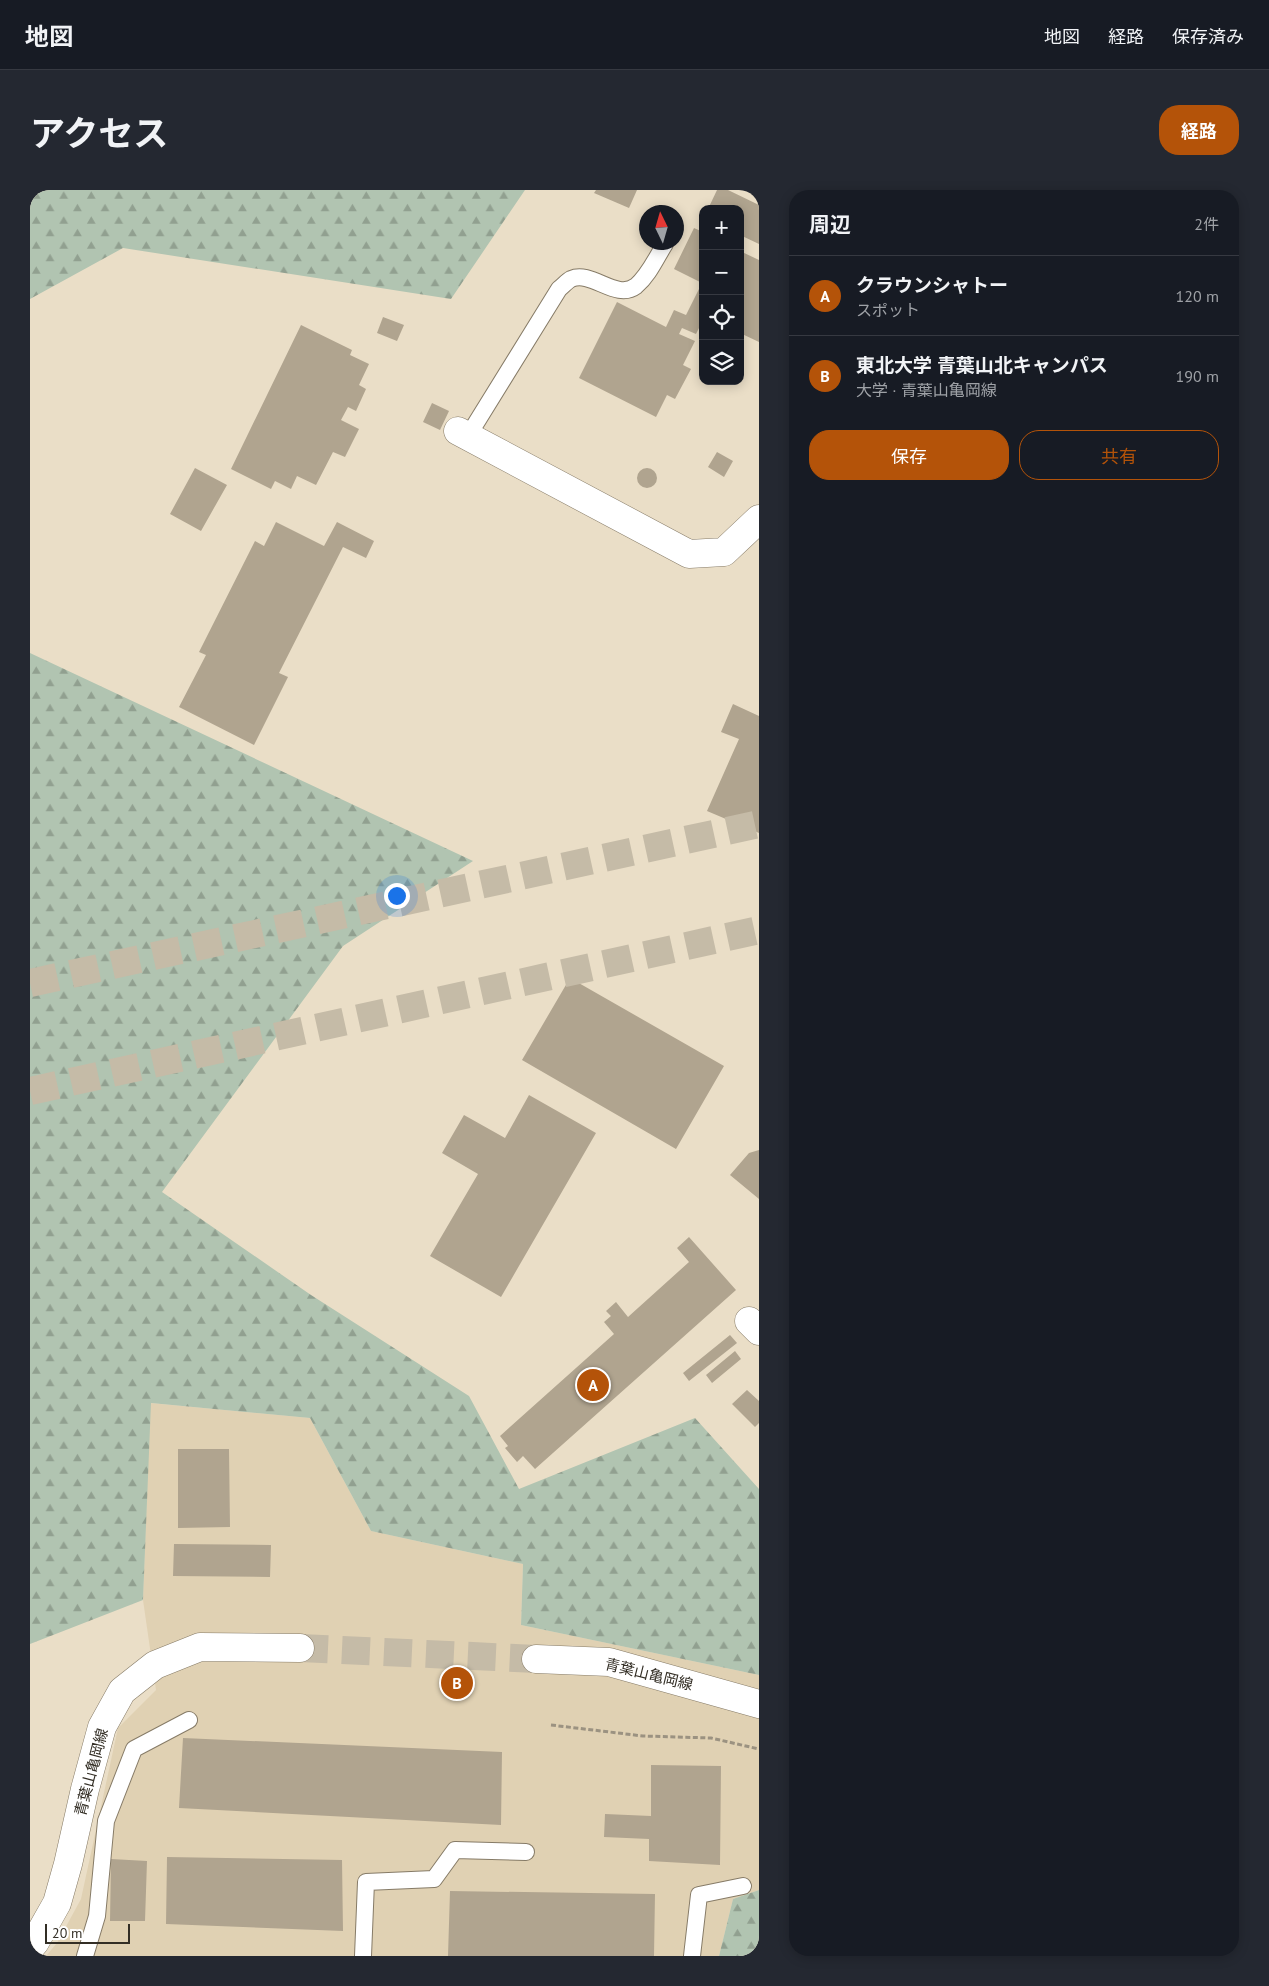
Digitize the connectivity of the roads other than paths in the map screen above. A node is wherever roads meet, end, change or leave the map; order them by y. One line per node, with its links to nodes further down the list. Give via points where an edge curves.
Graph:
1 (661, 250): 2 (lane, via 634,288 621,290 586,278 573,278 558,288)
2 (463, 433): 3 (street, via 689,554 724,552)
3 (759, 519)
4 (300, 1648): 10 (street, 青葉山亀岡線, via 200,1647 155,1665 122,1691 102,1727 57,1903)
5 (536, 1659): 6 (street, 青葉山亀岡線, via 609,1662)
6 (759, 1704)
7 (189, 1720): 11 (lane, via 134,1749 106,1821 97,1916)
8 (526, 1852): 12 (lane, via 455,1850 434,1879 366,1882)
9 (743, 1886): 13 (lane, via 699,1895)
10 (30, 1948)
11 (85, 1956)
12 (363, 1956)
13 (692, 1956)

